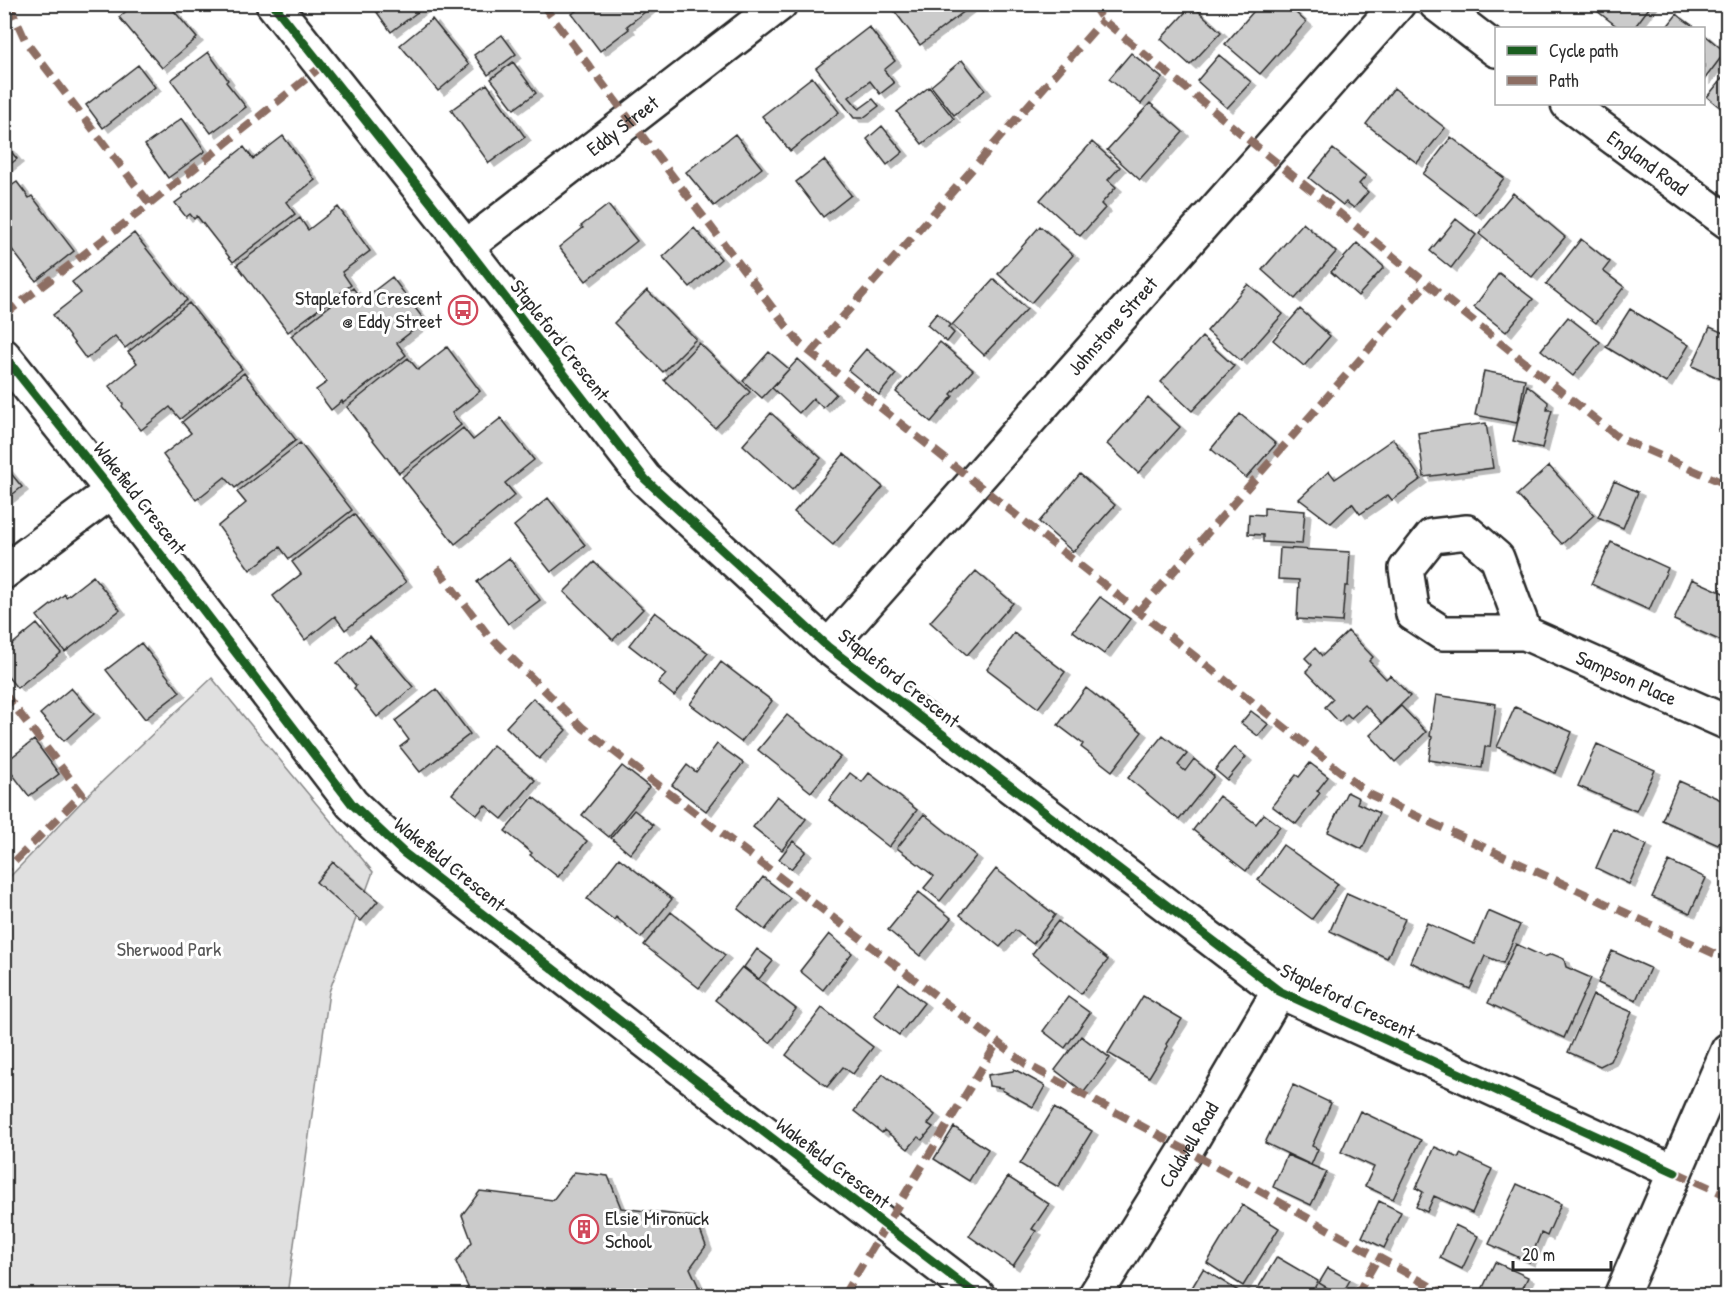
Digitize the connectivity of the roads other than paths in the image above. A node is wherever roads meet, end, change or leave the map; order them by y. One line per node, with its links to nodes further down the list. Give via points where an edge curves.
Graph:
1 (273, 4): 8 (street, Stapleford Crescent)
2 (780, 4): 8 (street, Eddy Street)
3 (1398, 4): 13 (street, Johnstone Street)
4 (1436, 4): 5 (street)
5 (1495, 48)
6 (1569, 105): 7 (street, England Road)
7 (1728, 222)
8 (466, 247): 13 (street, Stapleford Crescent, via 645,479)
9 (4, 356): 10 (street, Wakefield Crescent)
10 (112, 491): 11 (street); 18 (street, Wakefield Crescent, via 352,804 404,853)
11 (4, 572)
12 (1525, 633): 14 (street, Sampson Place)
13 (828, 647): 15 (street, Stapleford Crescent)
14 (1728, 723)
15 (1279, 991): 17 (street, Stapleford Crescent); 19 (street, Coldwell Road)
16 (1728, 1050): 17 (street)
17 (1675, 1172): 20 (street)
18 (978, 1296)
19 (1095, 1296)
20 (1621, 1296)

